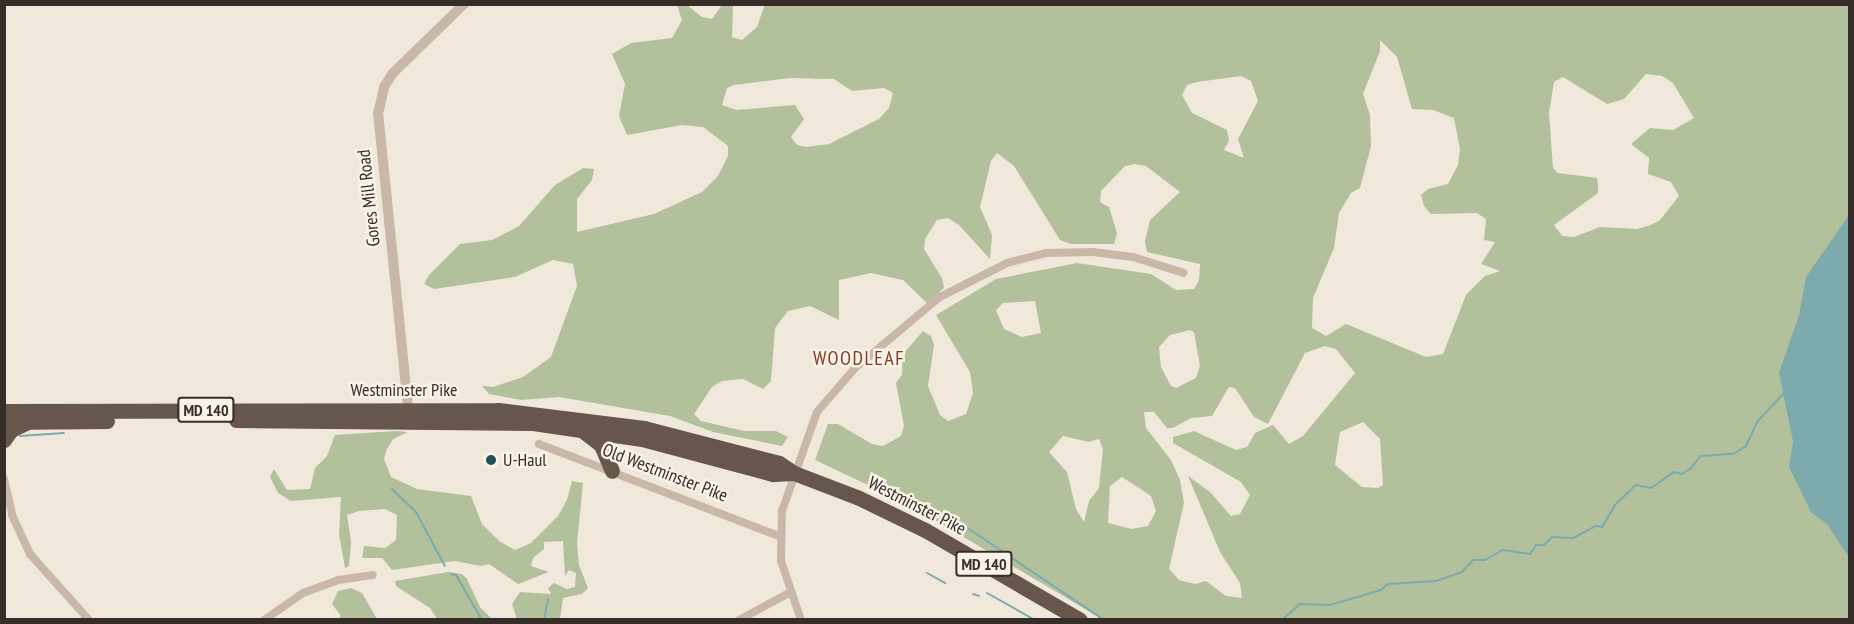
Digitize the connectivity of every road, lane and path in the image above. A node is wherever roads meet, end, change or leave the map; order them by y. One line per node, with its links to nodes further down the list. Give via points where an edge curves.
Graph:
1 (464, 4): 4 (street, Gores Mill Road, via 392,74 384,87 378,114)
2 (1184, 273): 11 (street, via 1117,254 1068,252 1028,257 971,277 924,309 832,392 817,412)
3 (4, 411): 4 (highway, Westminster Pike / MD 140)
4 (409, 415): 5 (highway, Westminster Pike / MD 140); 7 (highway, Westminster Pike / MD 140); 11 (highway, Westminster Pike / MD 140, via 498,410 613,422 778,463)
5 (31, 421): 6 (highway, Westminster Pike / MD 140); 8 (highway, via 13,429)
6 (4, 422)
7 (581, 429): 10 (highway, via 601,445); 11 (highway, Westminster Pike / MD 140, via 680,447 773,474)
8 (4, 440)
9 (539, 444): 10 (street, Old Westminster Pike)
10 (612, 471): 13 (street, Old Westminster Pike)
11 (794, 473): 13 (street); 20 (highway, Westminster Pike / MD 140, via 887,510)
12 (4, 479): 16 (street, via 12,515 30,554)
13 (779, 536): 15 (street)
14 (373, 575): 17 (street, via 320,586 287,602)
15 (789, 593): 18 (street); 19 (street)
16 (89, 620)
17 (264, 620)
18 (739, 620)
19 (801, 620)
20 (1080, 620)

